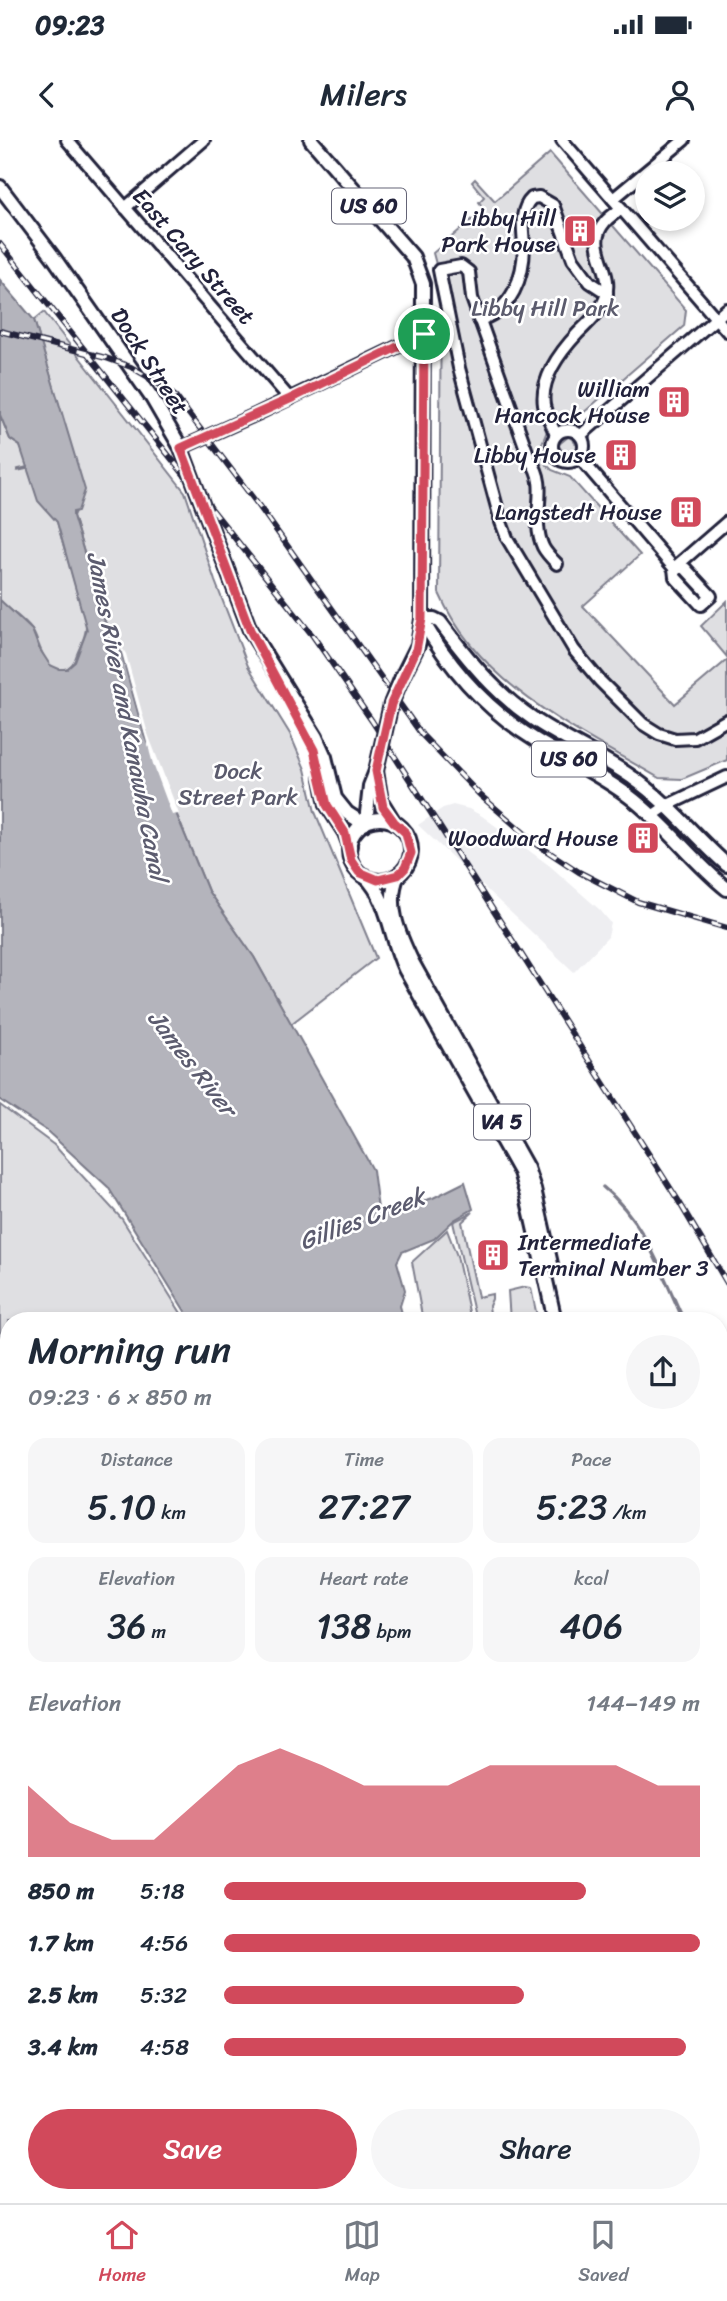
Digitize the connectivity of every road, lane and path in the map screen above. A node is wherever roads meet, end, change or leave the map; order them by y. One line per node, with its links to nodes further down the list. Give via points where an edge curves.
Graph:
1 (67, 140): 8 (street, East Cary Street)
2 (204, 140): 8 (street)
3 (311, 140): 14 (main road, US 60, via 417,263 424,291)
4 (562, 140): 7 (street)
5 (684, 140): 7 (street)
6 (0, 187): 18 (main road, Dock Street, via 131,367)
7 (617, 204): 9 (street, via 598,239); 11 (street)
8 (125, 208): 15 (street, East Cary Street)
9 (607, 293): 12 (street, via 590,282 573,259 553,205 532,198 524,209 522,268 516,286 506,304 491,317); 16 (street, via 601,308 563,351 546,384 544,407)
10 (727, 309): 11 (street)
11 (716, 318): 13 (street); 17 (street)
12 (479, 320): 21 (street, via 538,472 540,535 545,551); 24 (street, via 466,268 439,270 459,368 501,522 562,631 600,681 659,734 675,739 695,737)
13 (727, 331)
14 (424, 334): 15 (street); 22 (main road, US 60)
15 (290, 399): 18 (street)
16 (556, 435): 17 (street, via 572,430); 19 (street, via 552,445 559,460)
17 (581, 435): 19 (street, via 585,449)
18 (181, 448): 23 (main road, Dock Street)
19 (580, 458): 20 (street, via 674,568)
20 (727, 522)
21 (557, 564)
22 (422, 619): 25 (main road, VA 5, bridge, via 418,645 391,704); 27 (main road, US 60, via 440,622 475,668 530,717 616,766); 28 (main road, US 60, via 463,678 503,717 607,781)
23 (263, 655): 30 (main road, Dock Street, via 313,730 338,803); 31 (main road, Dock Street, via 314,750 327,805)
24 (727, 720)
25 (376, 771): 29 (main road, VA 5, via 381,801); 30 (main road, VA 5)
26 (727, 777): 27 (street)
27 (668, 805): 28 (street); 32 (main road, US 60)
28 (652, 816): 35 (main road, US 60)
29 (394, 822): 30 (main road, via 377,819); 33 (main road, VA 5, via 411,844 409,861)
30 (365, 823): 31 (main road, VA 5)
31 (350, 846): 34 (main road, VA 5, via 351,860)
32 (727, 865)
33 (398, 875): 34 (main road, via 378,880); 37 (main road, VA 5, via 392,902 412,962 529,1173)
34 (365, 876): 36 (main road, VA 5, via 382,898 405,969 520,1172)
35 (727, 889)
36 (553, 1312)
37 (561, 1312)

